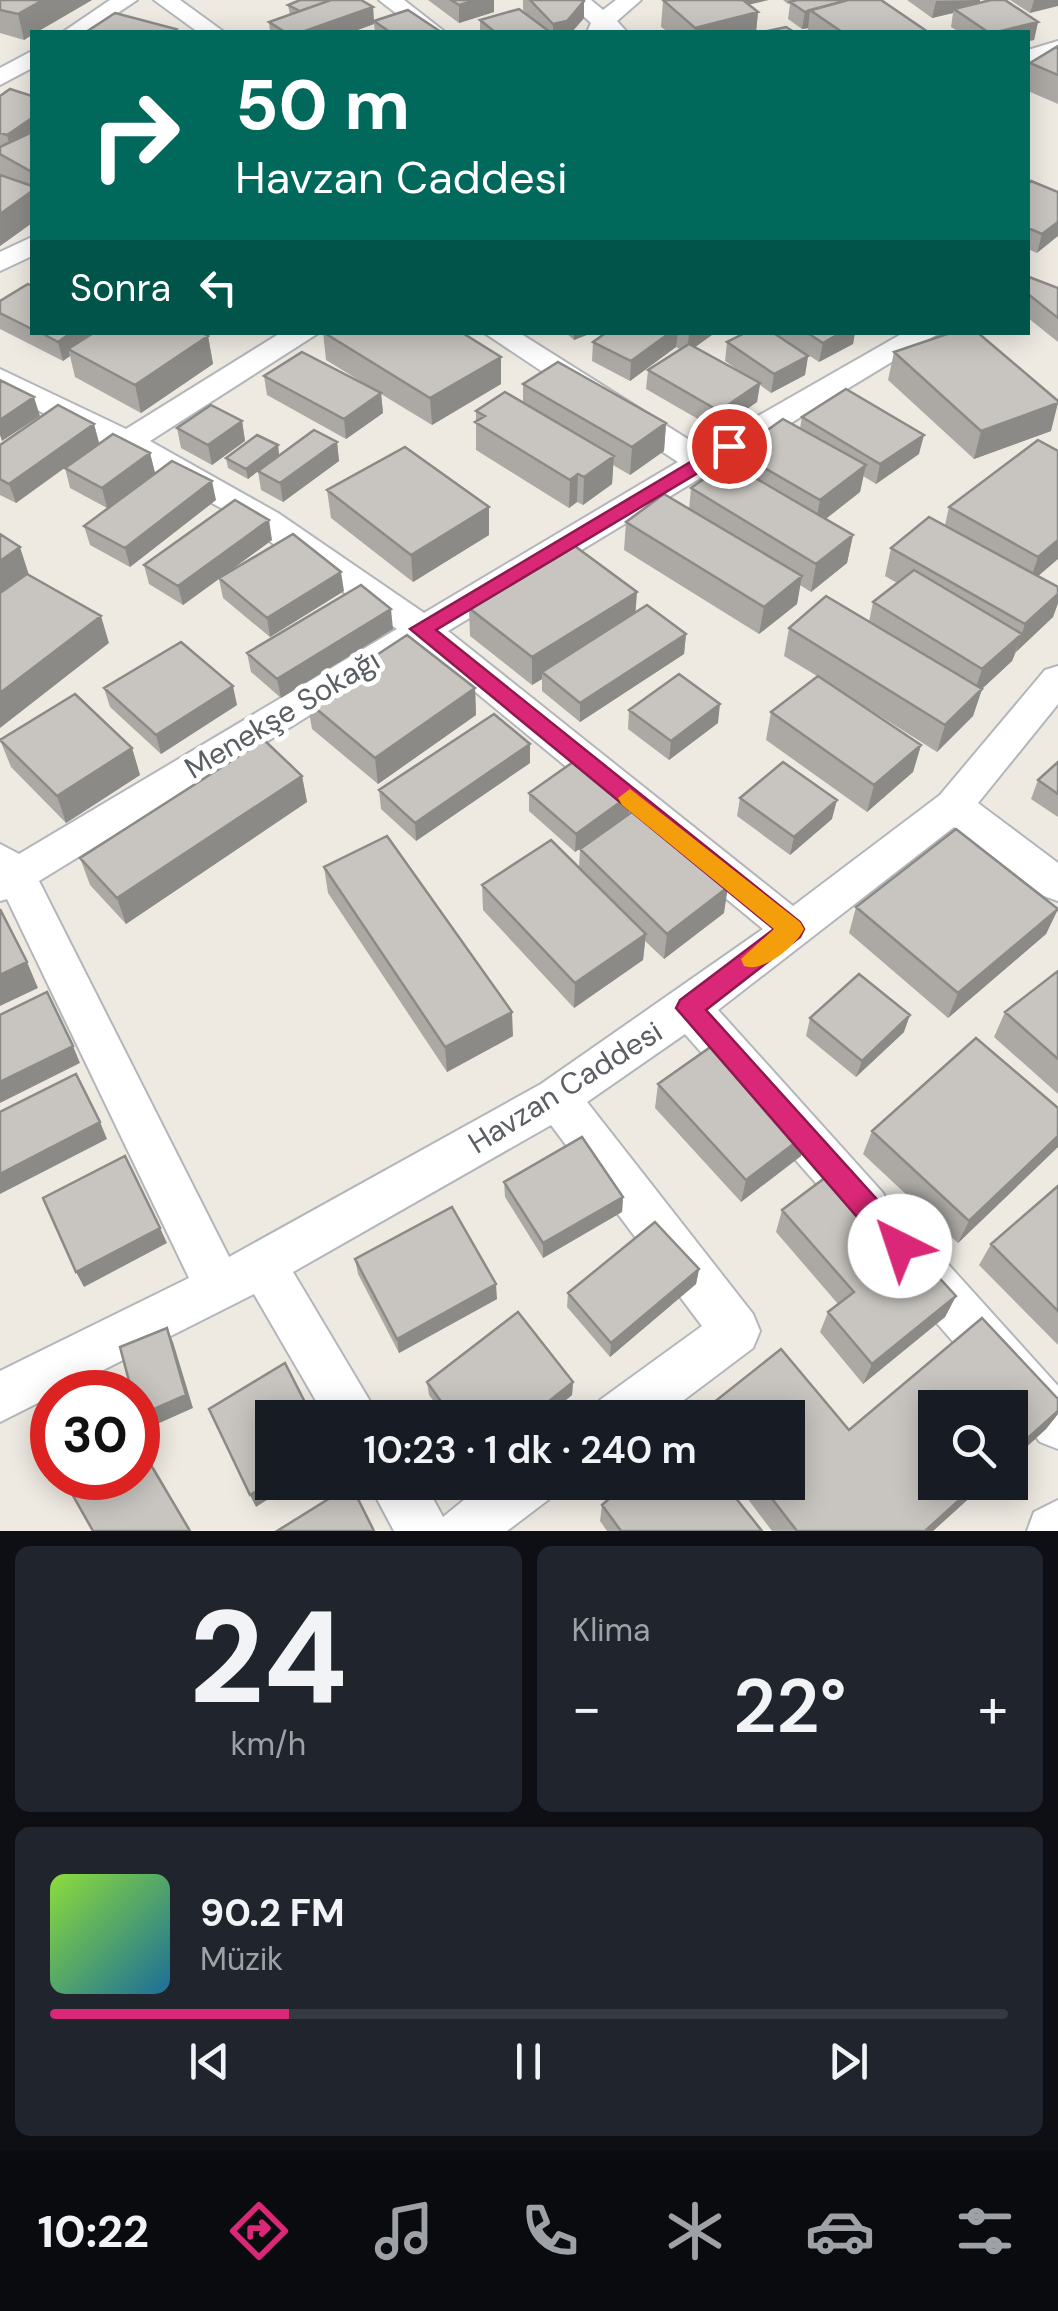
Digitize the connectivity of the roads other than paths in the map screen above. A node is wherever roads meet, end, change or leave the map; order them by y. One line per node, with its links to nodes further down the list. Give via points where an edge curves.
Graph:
1 (126, 0): 7 (street)
2 (165, 0): 8 (street)
3 (390, 0): 9 (street)
4 (578, 0): 6 (street)
5 (630, 0): 6 (street)
6 (605, 29)
7 (77, 30)
8 (211, 30)
9 (431, 30)
10 (1058, 48): 11 (street)
11 (1030, 55)
12 (30, 59): 13 (street)
13 (0, 78)
14 (30, 245): 15 (street)
15 (0, 263)
16 (300, 335): 20 (street)
17 (502, 335): 21 (street)
18 (922, 335): 21 (street, Menekşe Sokağı)
19 (0, 378): 20 (street)
20 (127, 442): 22 (street, via 266,521)
21 (701, 462): 22 (street, Menekşe Sokağı)
22 (421, 629): 25 (street, Menekşe Sokağı); 27 (street)
23 (1058, 679): 24 (street, Havzan Caddesi)
24 (954, 806): 26 (street); 27 (street, Havzan Caddesi)
25 (5, 874): 31 (street)
26 (1058, 885)
27 (792, 929): 28 (street, Havzan Caddesi)
28 (689, 1008): 29 (street, Havzan Caddesi); 35 (street)
29 (556, 1098): 30 (street, Havzan Caddesi); 34 (street, via 736,1331)
30 (262, 1264): 31 (street, Havzan Caddesi); 33 (street)
31 (220, 1288): 32 (street, Havzan Caddesi)
32 (0, 1397)
33 (344, 1400)
34 (642, 1400)
35 (1058, 1424)
36 (405, 1500): 38 (street)
37 (506, 1500): 39 (street)
38 (423, 1531)
39 (464, 1531)

